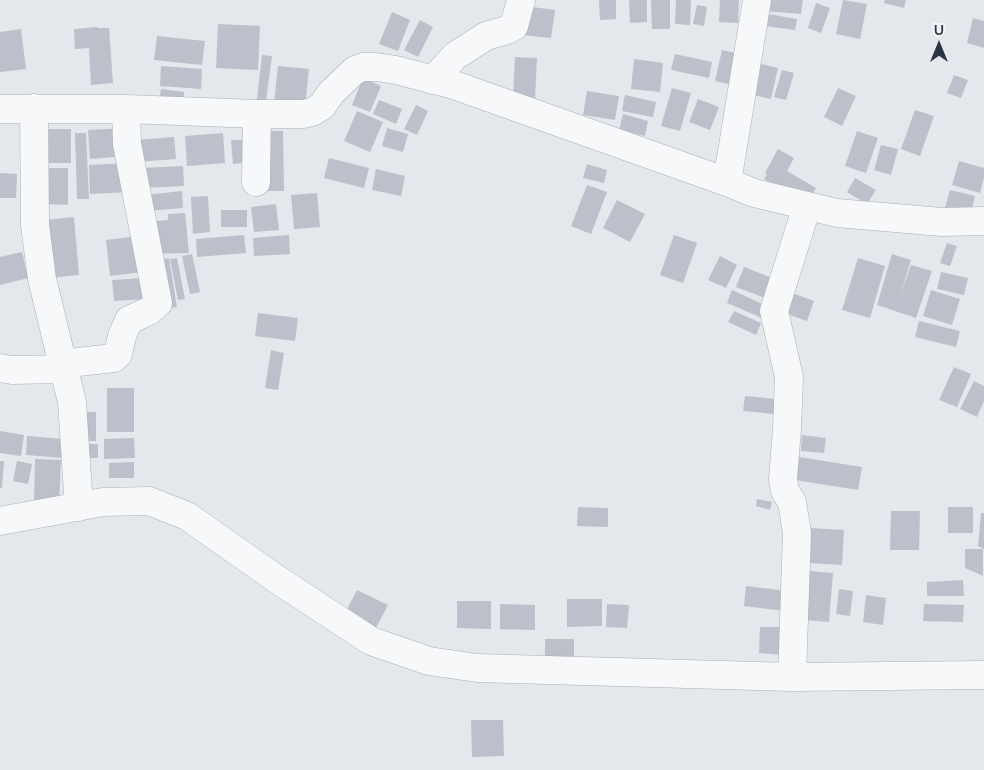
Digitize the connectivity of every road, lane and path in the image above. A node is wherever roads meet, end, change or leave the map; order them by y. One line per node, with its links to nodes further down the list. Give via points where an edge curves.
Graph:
1 (521, 0): 3 (street, via 514,26 486,36 455,56)
2 (757, 0): 9 (street)
3 (434, 80): 7 (street, via 396,70 363,67 355,70 322,106 312,112); 9 (street)
4 (34, 108): 5 (street); 6 (street); 13 (street, via 35,225 42,279)
5 (0, 109)
6 (126, 109): 7 (street); 13 (street, via 127,144 158,303 129,320 117,356 78,362)
7 (257, 114): 8 (street)
8 (256, 182)
9 (727, 182): 10 (street, via 754,193)
10 (807, 206): 11 (street, via 847,214 942,222); 17 (street, via 774,311 789,376 784,492 792,502 797,534)
11 (984, 221)
12 (0, 368): 13 (street)
13 (64, 369): 14 (street, via 72,402)
14 (79, 507): 15 (street); 17 (street, via 103,502 149,501 187,516 371,641 429,661 477,668)
15 (0, 521)
16 (984, 675): 17 (street)
17 (792, 677)

